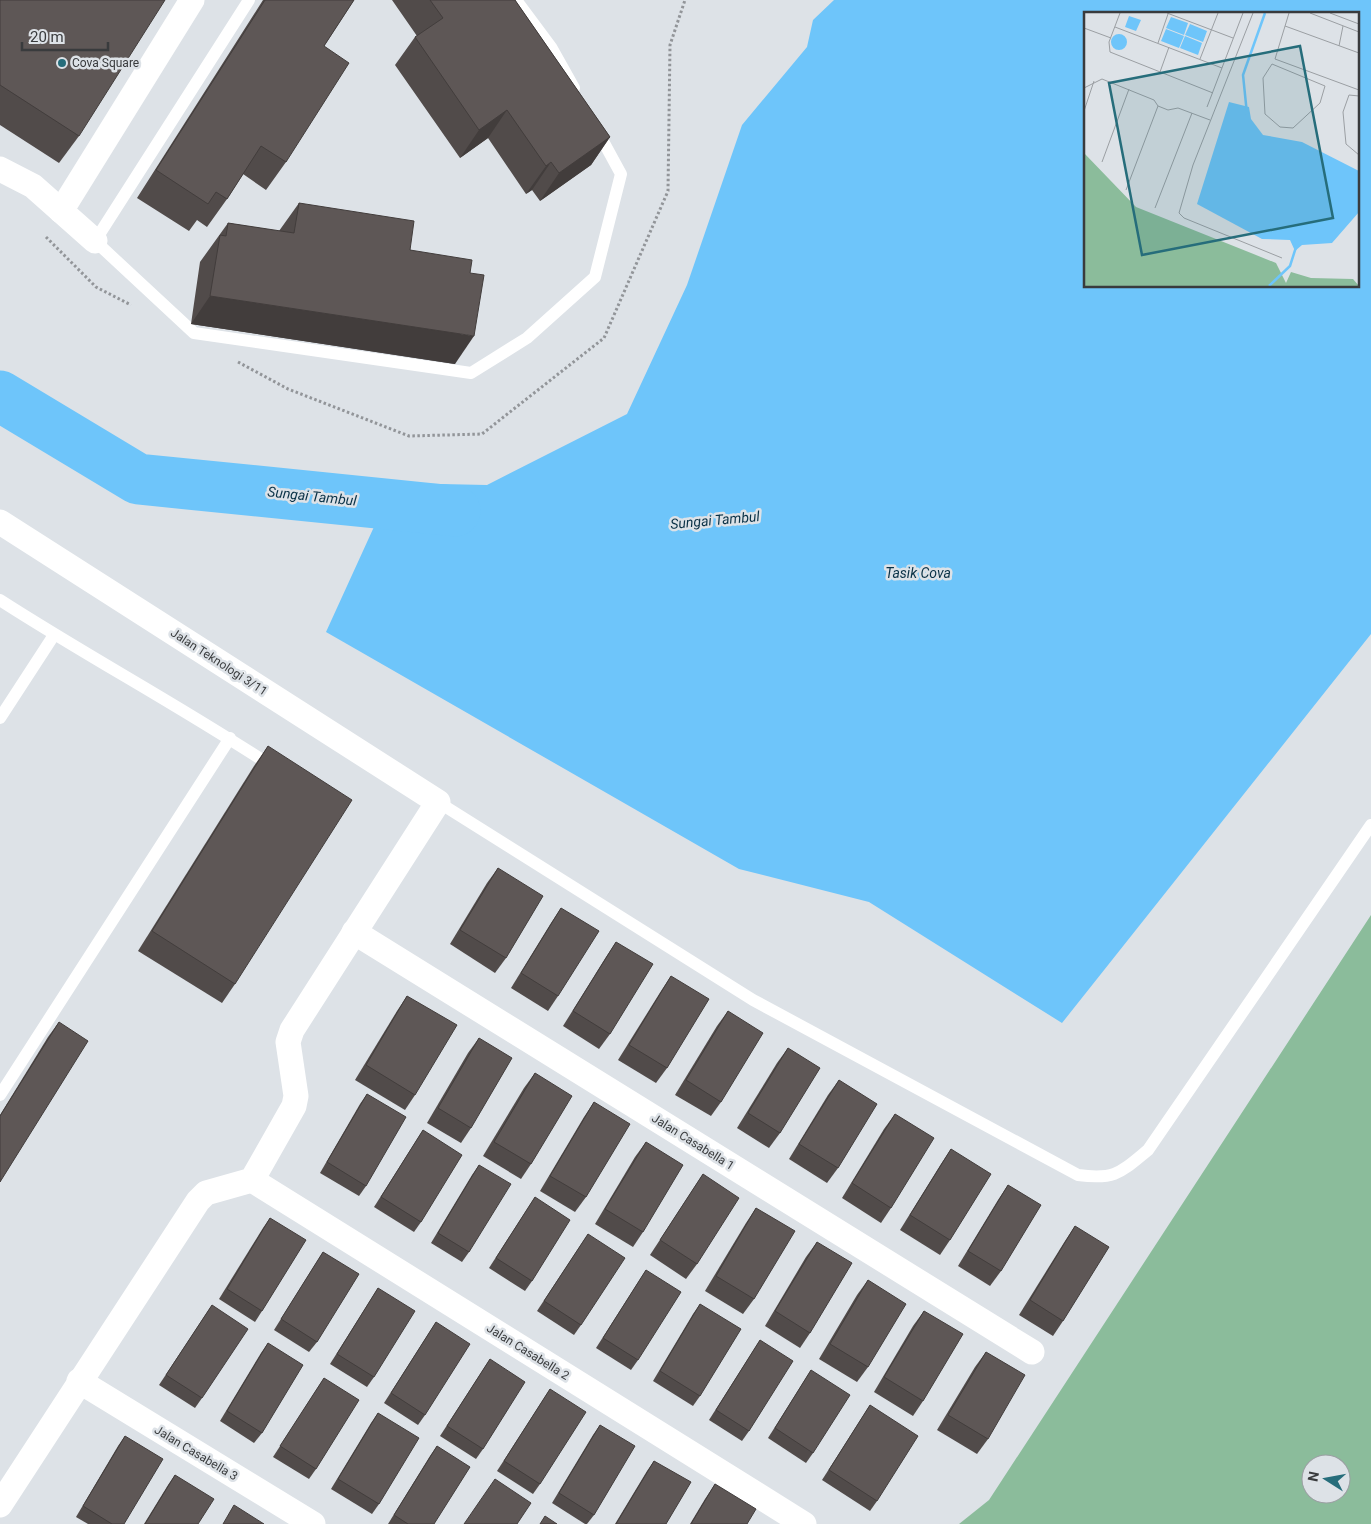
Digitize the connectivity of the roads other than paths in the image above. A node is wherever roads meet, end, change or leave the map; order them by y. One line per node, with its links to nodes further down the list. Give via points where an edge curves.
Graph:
1 (192, 0): 7 (street)
2 (249, 0): 8 (lane)
3 (516, 0): 4 (lane, via 552,47)
4 (579, 98)
5 (593, 123): 8 (lane, via 621,174 595,277 528,338 471,373 194,333)
6 (0, 169): 7 (street, via 33,186)
7 (61, 211): 8 (street)
8 (95, 241)
9 (0, 522): 15 (street, Jalan Teknologi 3/11)
10 (0, 600): 11 (lane)
11 (54, 635): 12 (lane); 13 (lane)
12 (0, 718)
13 (230, 738): 14 (lane); 18 (lane)
14 (279, 771)
15 (438, 802): 16 (lane, via 753,1000 1078,1175 1100,1178 1122,1172 1148,1150); 17 (street)
16 (1371, 825)
17 (354, 932): 19 (street, via 292,1030 288,1042 296,1096 294,1106); 20 (street, Jalan Casabella 1)
18 (0, 1095)
19 (252, 1180): 21 (street, via 206,1193 198,1201); 24 (street, Jalan Casabella 2)
20 (1032, 1352)
21 (79, 1381): 22 (street); 23 (street, Jalan Casabella 3)
22 (0, 1505)
23 (313, 1524)
24 (804, 1524)

